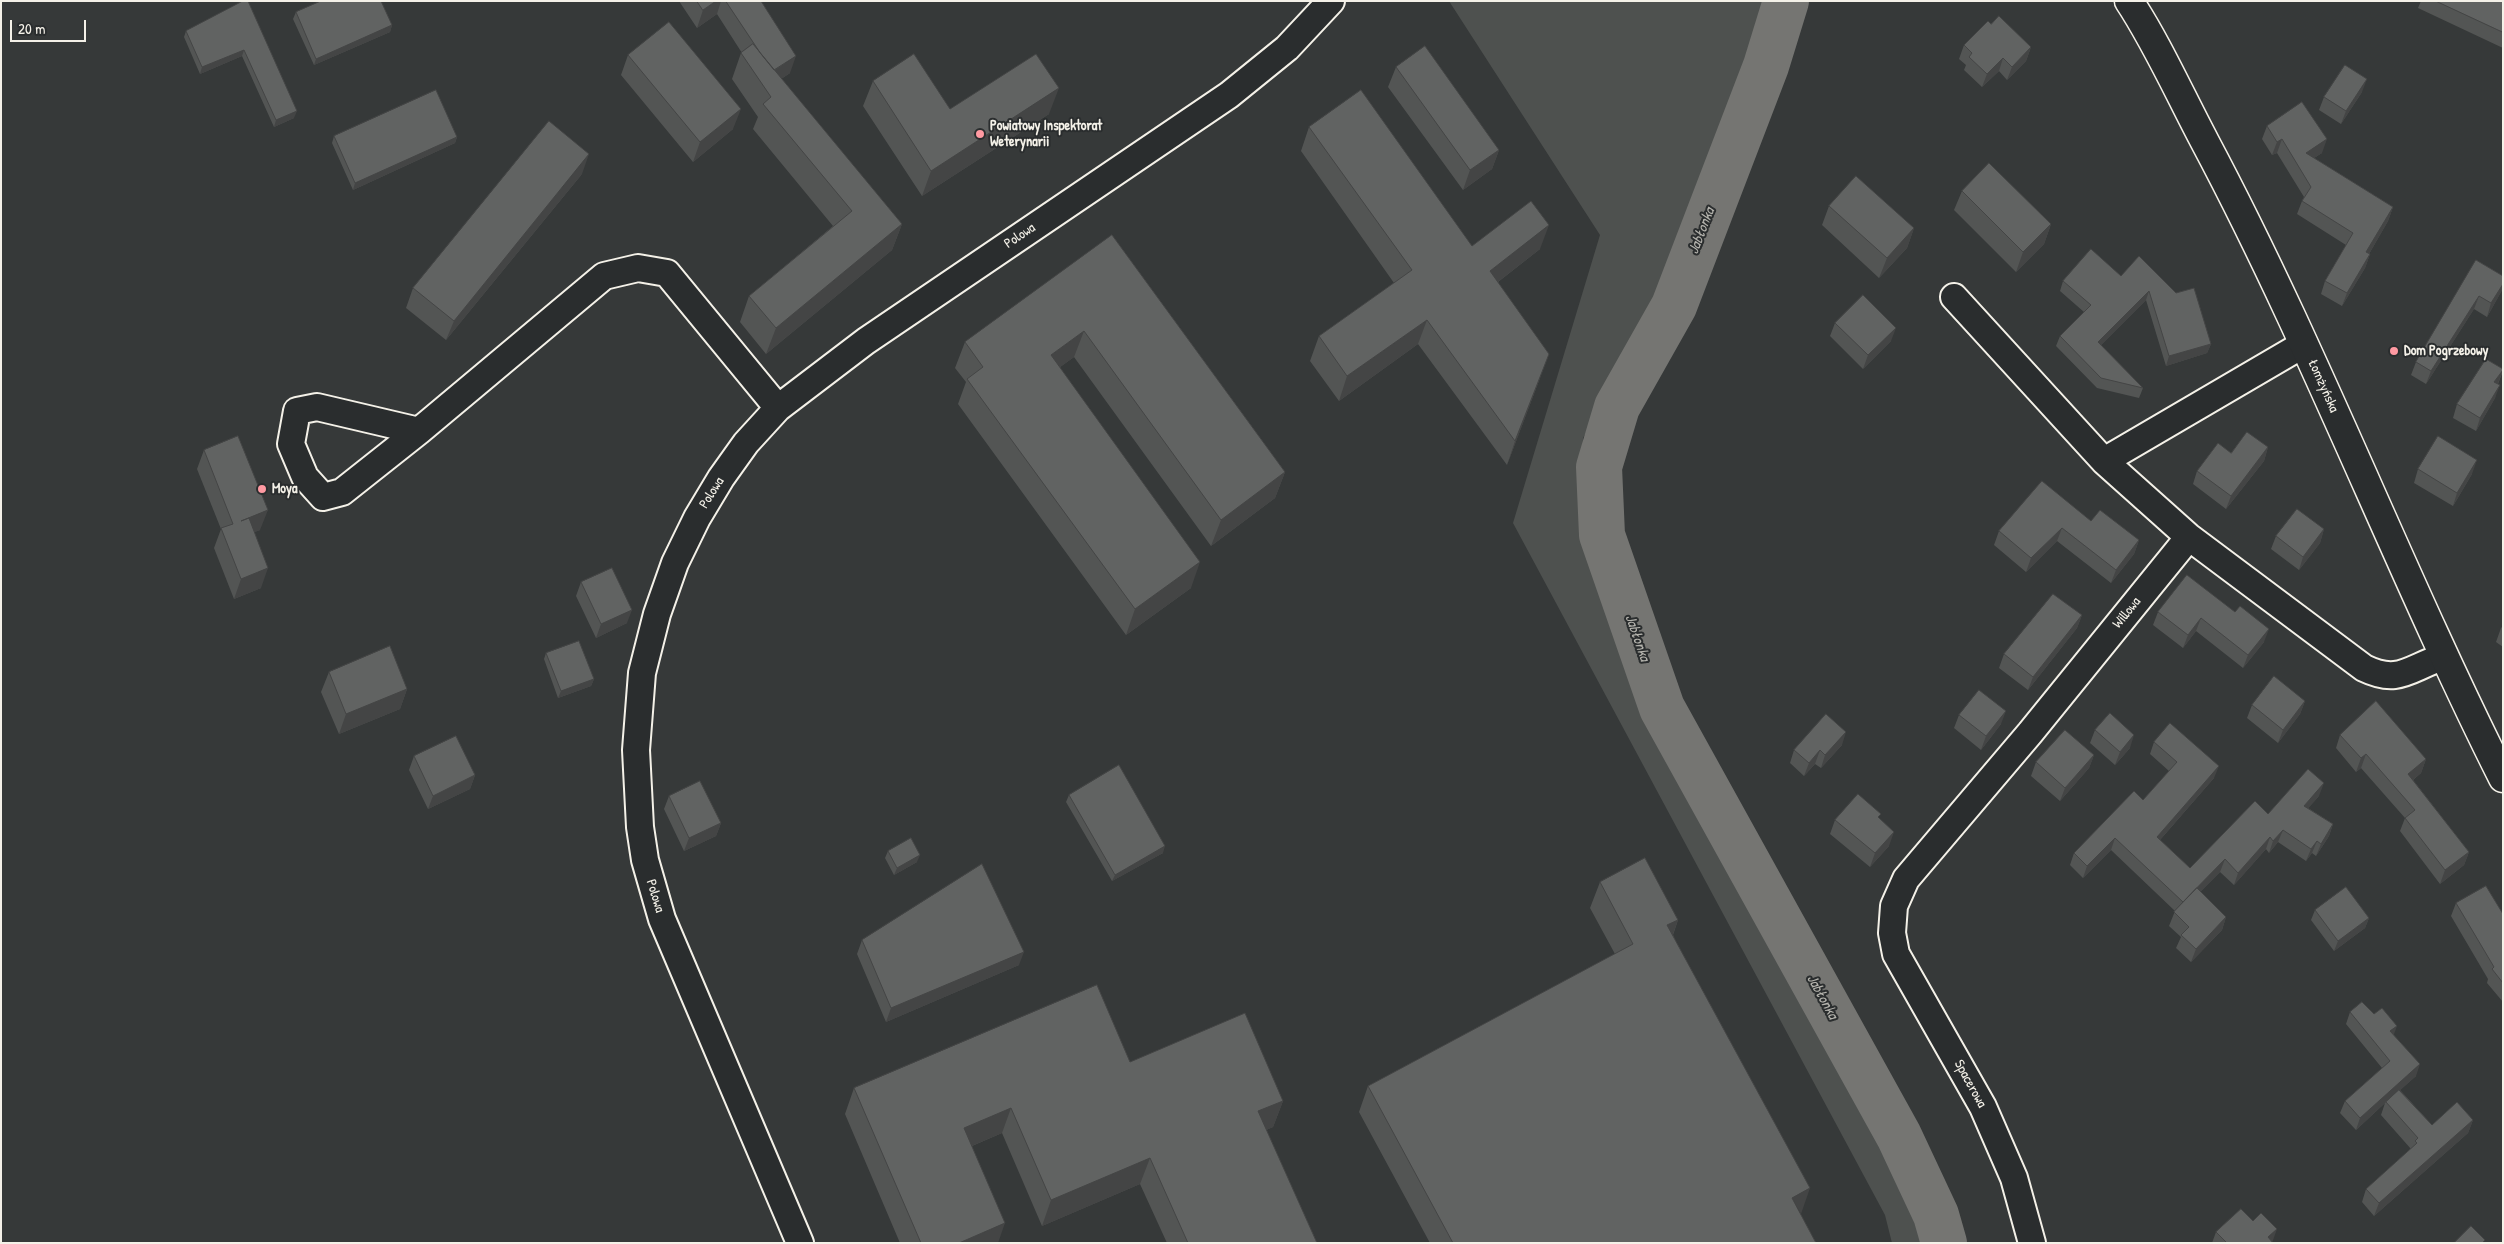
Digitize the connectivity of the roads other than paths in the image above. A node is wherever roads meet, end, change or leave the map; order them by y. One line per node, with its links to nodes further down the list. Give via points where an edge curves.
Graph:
1 (1331, 1): 5 (street, Polowa, via 1287,48 1229,95 866,341)
2 (2129, 1): 4 (main road, Łomżyńska, via 2232,192)
3 (1954, 297): 7 (street)
4 (2304, 344): 7 (street); 9 (main road, Łomżyńska)
5 (778, 408): 6 (street, via 667,273 638,268 604,276); 14 (street, Polowa, via 746,443 721,478 675,563 657,614 642,673 636,750 645,860 662,919)
6 (419, 431): 6 (street, via 317,407 297,411 291,444 305,477 323,497 342,492)
7 (2104, 461): 8 (street)
8 (2189, 537): 9 (street, via 2364,668 2380,676 2397,677); 13 (street, Willowa, via 1906,879 1894,906)
9 (2442, 657): 10 (main road, Łomżyńska)
10 (2472, 718): 11 (street); 12 (main road, Łomżyńska)
11 (2503, 749)
12 (2503, 778)
13 (1892, 933): 15 (street, Spacerowa, via 1896,954 1983,1108 2014,1178)
14 (800, 1243)
15 (2032, 1243)

